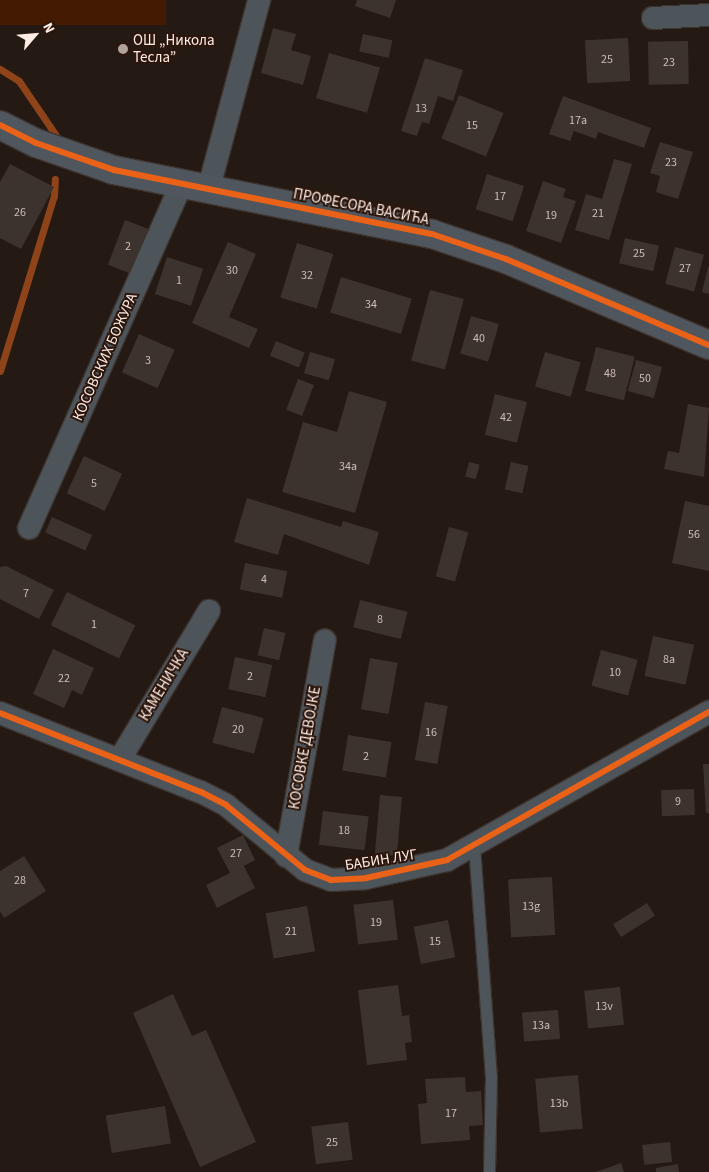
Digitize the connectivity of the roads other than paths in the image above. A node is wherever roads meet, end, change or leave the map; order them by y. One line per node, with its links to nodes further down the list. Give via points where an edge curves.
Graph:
1 (259, 0): 6 (street)
2 (709, 16): 3 (street)
3 (653, 18)
4 (0, 125): 5 (street, ПРОФЕСОРА ВАСИЋА, via 53,149)
5 (180, 186): 6 (street, ПРОФЕСОРА ВАСИЋА); 8 (street, КОСОВСКИХ БОЖУРА)
6 (208, 191): 7 (street, ПРОФЕСОРА ВАСИЋА, via 432,234 506,259)
7 (709, 345)
8 (29, 528)
9 (209, 611): 13 (street, КАМЕНИЧКА)
10 (325, 640): 15 (street, КОСОВКЕ ДЕВОЈКЕ)
11 (709, 712): 14 (street, БАБИН ЛУГ)
12 (0, 713): 13 (street, БАБИН ЛУГ)
13 (120, 759): 15 (street, БАБИН ЛУГ, via 226,805)
14 (474, 846): 15 (street, БАБИН ЛУГ, via 447,860 366,878 331,880 305,870); 16 (lane, via 491,1076)
15 (286, 856)
16 (489, 1172)

